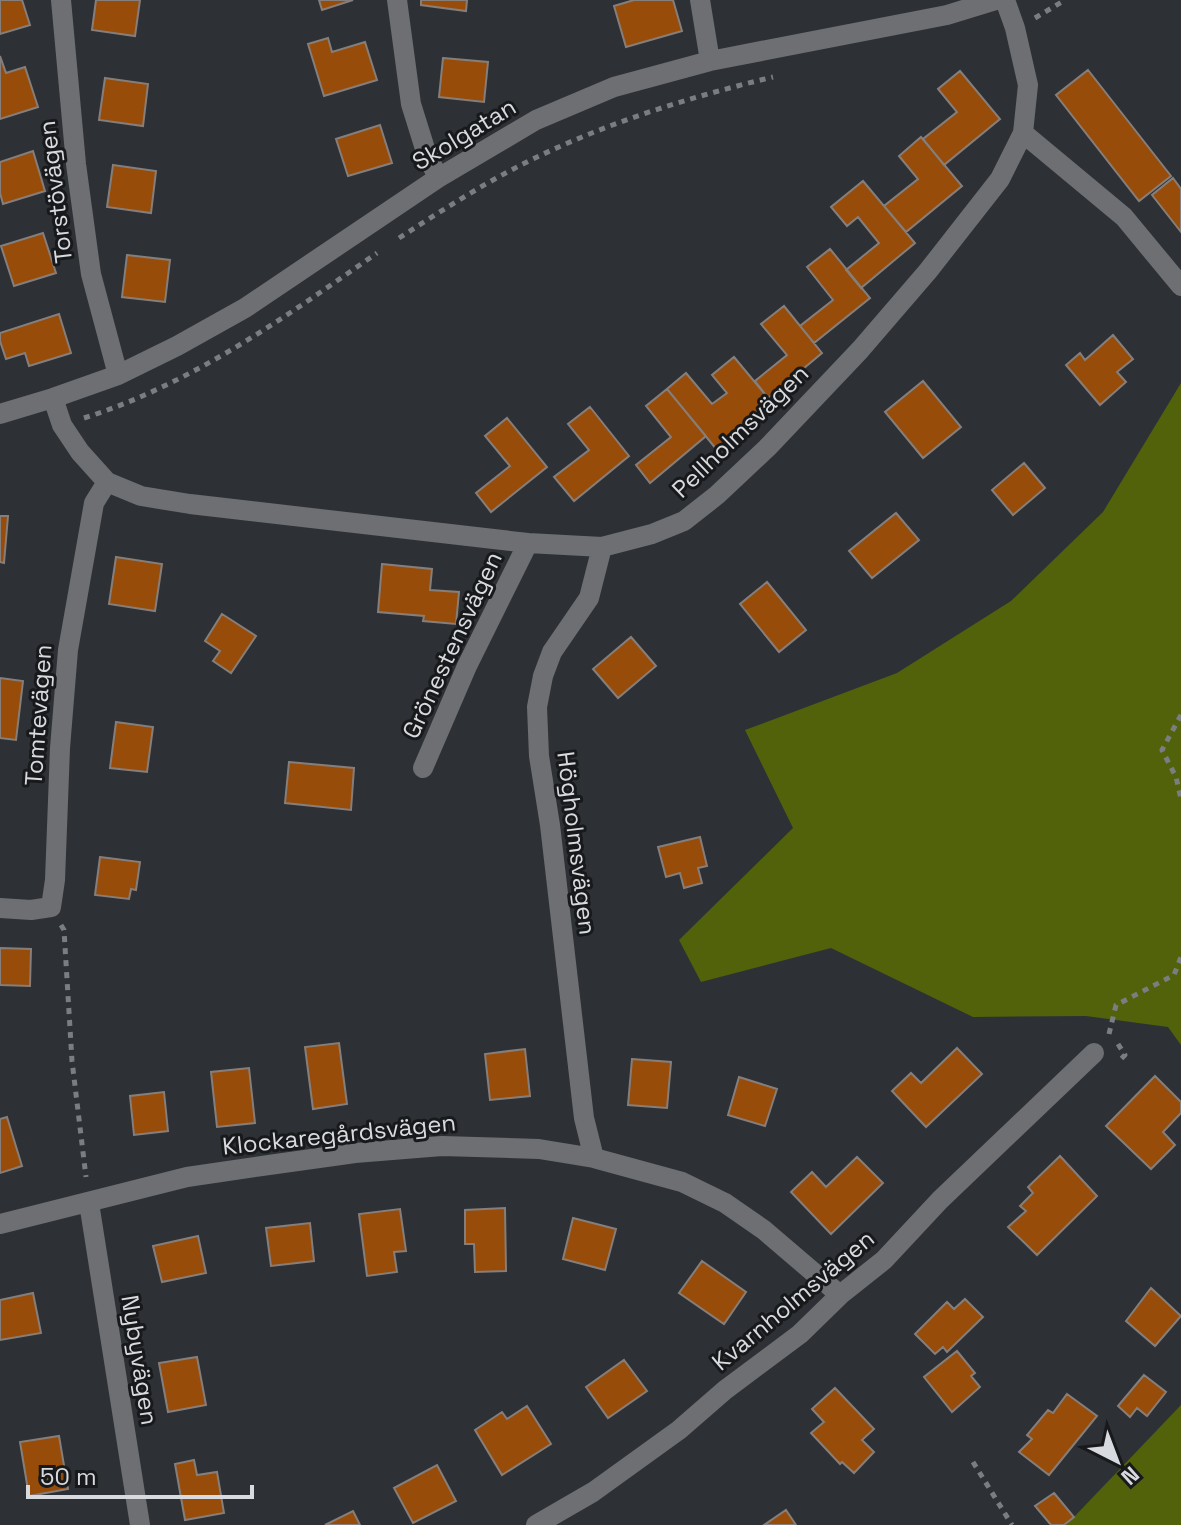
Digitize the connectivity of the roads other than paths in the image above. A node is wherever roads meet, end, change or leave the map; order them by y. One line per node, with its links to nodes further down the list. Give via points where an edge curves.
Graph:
1 (61, 0): 10 (street, Torstövägen, via 91,274)
2 (397, 0): 8 (street, via 411,104)
3 (700, 0): 6 (street)
4 (996, 0): 6 (street, Skolgatan, via 947,15)
5 (1005, 0): 7 (street, Pellholmsvägen, via 1028,85)
6 (710, 61): 8 (street, Skolgatan, via 614,87 536,120)
7 (1023, 133): 9 (street, via 1124,217); 15 (street, Pellholmsvägen, via 1000,179 928,271 767,448 684,521)
8 (438, 178): 10 (street, Skolgatan, via 245,308)
9 (1181, 286)
10 (118, 375): 11 (street, Skolgatan)
11 (53, 398): 12 (street, Skolgatan); 13 (street, Pellholmsvägen, via 62,425)
12 (0, 414)
13 (107, 482): 14 (street, Pellholmsvägen, via 141,496 190,504); 17 (street, Tomtevägen, via 94,503 68,650 51,907)
14 (528, 543): 15 (street, Pellholmsvägen); 16 (street, Grönestensvägen)
15 (602, 547): 19 (street, Högholmsvägen, via 589,598 552,652 537,707 584,1118)
16 (423, 768)
17 (0, 908)
18 (1094, 1053): 22 (street, Kvarnholmsvägen, via 884,1260)
19 (594, 1158): 20 (street, Klockaregårdsvägen, via 539,1149 442,1146 355,1153 187,1177); 22 (street, Klockaregårdsvägen, via 682,1182 725,1203)
20 (89, 1203): 21 (street, Klockaregårdsvägen); 23 (street, Nybyvägen)
21 (0, 1224)
22 (840, 1295): 24 (street, Kvarnholmsvägen, via 800,1334 679,1430 593,1492)
23 (140, 1525)
24 (536, 1525)

